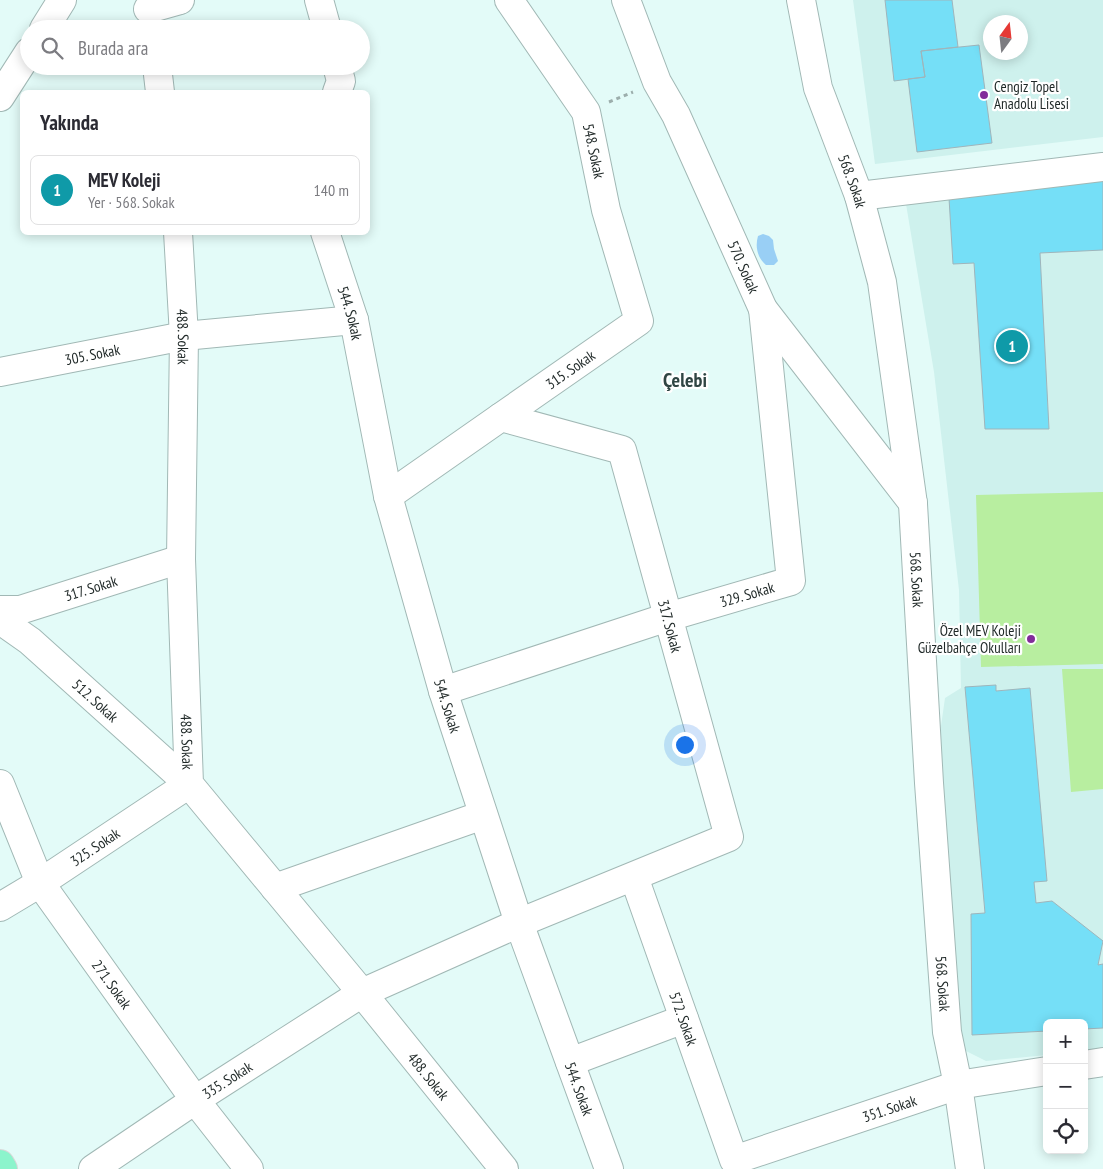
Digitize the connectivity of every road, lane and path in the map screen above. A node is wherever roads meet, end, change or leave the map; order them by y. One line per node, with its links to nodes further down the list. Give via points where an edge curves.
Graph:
1 (62, 0): 8 (street)
2 (180, 0): 7 (street)
3 (319, 0): 9 (street)
4 (509, 0): 17 (street, 548. Sokak)
5 (626, 0): 13 (street, 570. Sokak)
6 (801, 0): 19 (street, 568. Sokak, via 818,88)
7 (148, 13)
8 (50, 20)
9 (325, 20)
10 (20, 66): 16 (street)
11 (157, 75): 14 (street)
12 (339, 75): 15 (street, via 341,81)
13 (657, 82): 17 (path); 22 (street, 570. Sokak, via 676,116)
14 (160, 90)
15 (337, 90)
16 (0, 97)
17 (586, 112): 24 (street, 548. Sokak, via 606,210)
18 (1103, 167): 19 (street)
19 (859, 196): 29 (street, 568. Sokak, via 882,282)
20 (178, 235): 25 (street, 488. Sokak)
21 (325, 235): 23 (street, 544. Sokak)
22 (763, 309): 29 (street, 570. Sokak); 32 (street, 329. Sokak, via 791,582)
23 (354, 320): 25 (street, 305. Sokak); 28 (street, 544. Sokak)
24 (639, 321): 27 (street, 315. Sokak)
25 (184, 336): 26 (street, 305. Sokak); 30 (street, 488. Sokak)
26 (0, 374)
27 (501, 417): 28 (street); 32 (street, 317. Sokak, via 622,450)
28 (388, 496): 34 (street, 544. Sokak)
29 (913, 504): 49 (street, 568. Sokak, via 947,1032)
30 (181, 559): 31 (street, 317. Sokak, via 20,610); 36 (street, 488. Sokak)
31 (0, 610)
32 (668, 617): 34 (street, 329. Sokak); 38 (street, 317. Sokak, via 729,837)
33 (0, 620): 36 (street, 512. Sokak, via 30,641)
34 (443, 692): 37 (street, 544. Sokak)
35 (0, 784): 39 (street, 271. Sokak)
36 (189, 784): 39 (street, 325. Sokak); 40 (street, 488. Sokak)
37 (483, 815): 40 (street); 42 (street, 544. Sokak)
38 (634, 876): 42 (street, 317. Sokak); 44 (street, 572. Sokak)
39 (40, 883): 41 (street, 325. Sokak); 50 (street, 271. Sokak)
40 (275, 888): 43 (street, 488. Sokak)
41 (0, 906)
42 (519, 923): 43 (street, 335. Sokak); 45 (street, 544. Sokak)
43 (362, 993): 50 (street, 335. Sokak); 56 (street, 488. Sokak)
44 (684, 1020): 45 (street); 51 (street, 572. Sokak)
45 (570, 1062): 57 (street, 544. Sokak)
46 (1103, 1062): 47 (street)
47 (1088, 1064)
48 (1043, 1072): 49 (street, 351. Sokak)
49 (958, 1085): 51 (street, 351. Sokak); 58 (street, 568. Sokak)
50 (195, 1100): 54 (street, 335. Sokak); 55 (street, 271. Sokak)
51 (734, 1160)
52 (0, 1164): 53 (main road)
53 (4, 1169)
54 (93, 1169)
55 (250, 1169)
56 (504, 1169)
57 (610, 1169)
58 (970, 1169)

